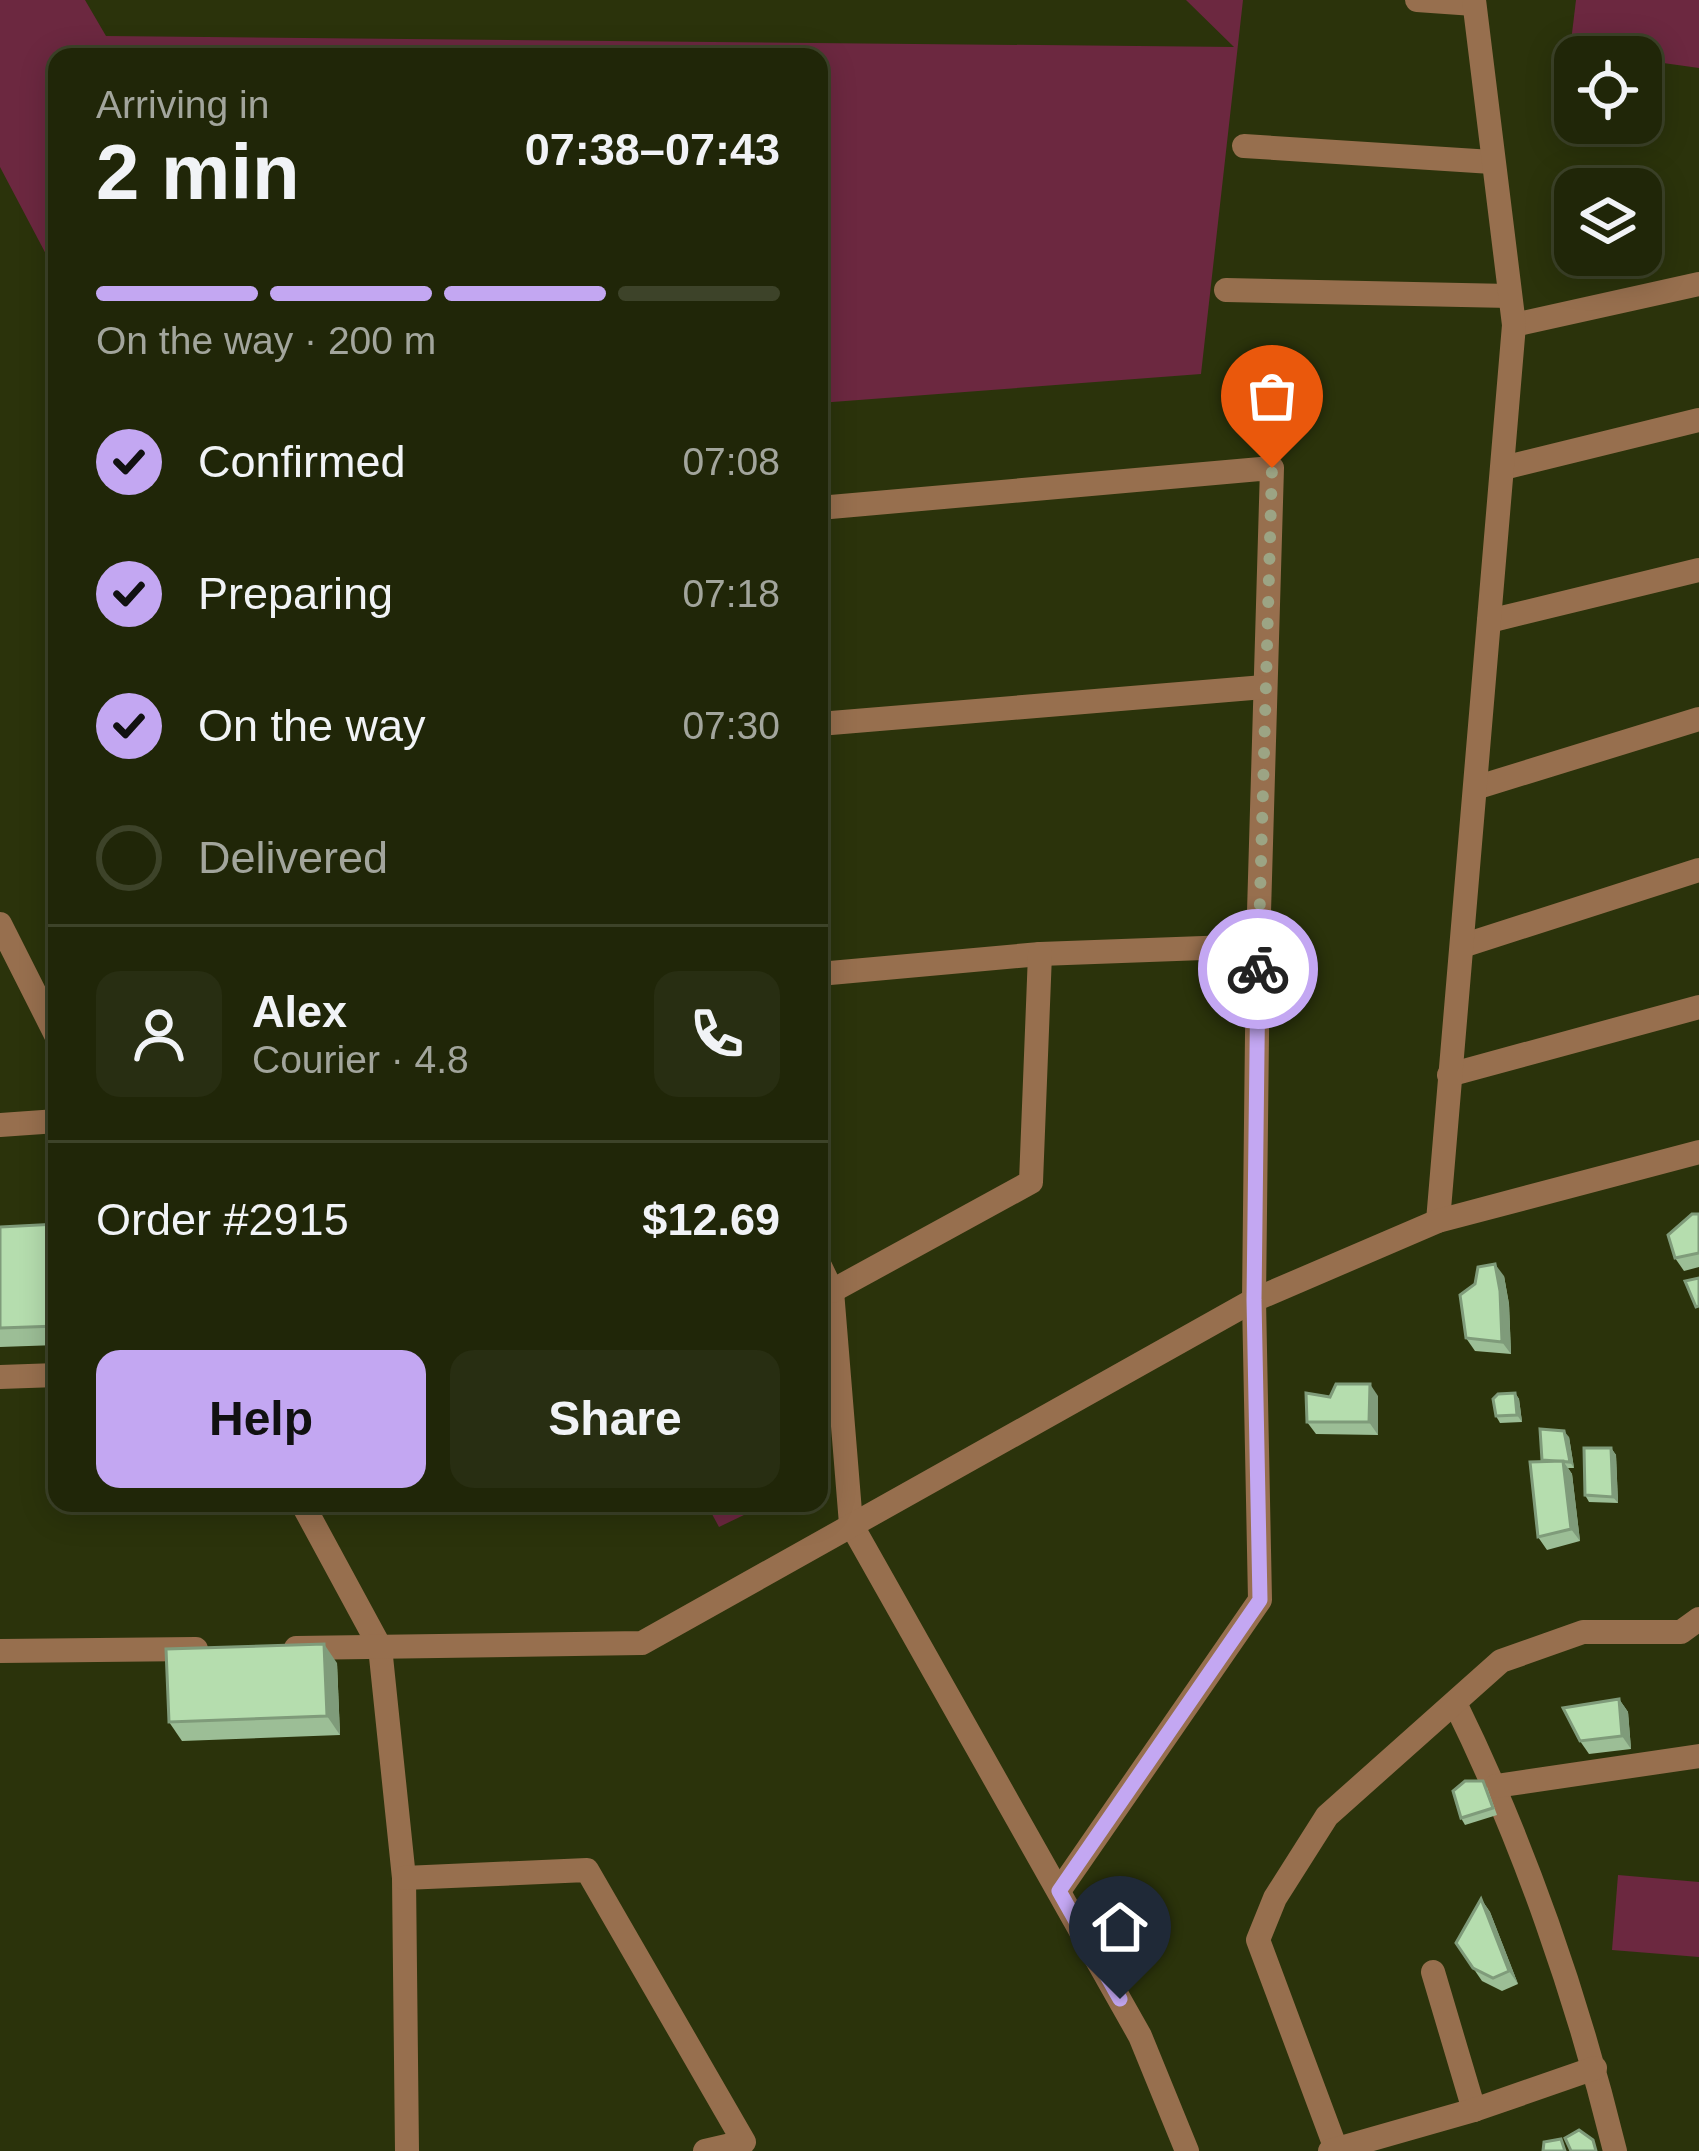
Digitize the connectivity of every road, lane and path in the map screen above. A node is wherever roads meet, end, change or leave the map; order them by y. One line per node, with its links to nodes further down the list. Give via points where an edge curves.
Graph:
1 (1417, 0): 2 (street)
2 (1474, 2): 4 (street)
3 (1244, 146): 4 (street)
4 (1492, 162): 7 (street)
5 (1699, 284): 8 (street)
6 (1226, 290): 7 (street)
7 (1510, 296): 8 (street)
8 (1514, 325): 10 (street)
9 (1699, 421): 10 (street)
10 (1502, 468): 13 (street)
11 (828, 507): 14 (street, via 1272,468)
12 (1699, 570): 13 (street)
13 (1489, 621): 17 (street)
14 (1264, 687): 16 (street); 20 (street)
15 (1699, 718): 17 (street)
16 (828, 723)
17 (1475, 788): 21 (street)
18 (1699, 870): 21 (street)
19 (0, 924): 25 (street)
20 (1258, 946): 22 (street); 33 (street)
21 (1462, 946): 26 (street)
22 (1040, 955): 23 (street); 32 (street, via 1030,1182)
23 (828, 973)
24 (1699, 1007): 26 (street)
25 (48, 1019)
26 (1449, 1075): 30 (street)
27 (48, 1121): 28 (street)
28 (0, 1124)
29 (1699, 1152): 30 (street)
30 (1438, 1221): 33 (street)
31 (828, 1283): 32 (street)
32 (832, 1291): 37 (street)
33 (1254, 1300): 37 (street); 47 (street, via 1260,1600)
34 (48, 1375): 35 (street)
35 (0, 1377)
36 (307, 1512): 39 (street)
37 (851, 1524): 39 (street, via 642,1643); 47 (street)
38 (1699, 1619): 43 (street, via 1681,1632 1583,1632 1501,1661)
39 (380, 1647): 40 (street); 46 (street)
40 (261, 1648)
41 (214, 1649): 42 (street)
42 (0, 1651)
43 (1455, 1703): 45 (street); 51 (street, via 1327,1816 1258,1940)
44 (1699, 1756): 45 (street)
45 (1496, 1786): 49 (street)
46 (404, 1878): 52 (street); 53 (street, via 587,1870 744,2142)
47 (1059, 1891): 54 (street, via 1140,2036)
48 (1432, 1972): 50 (street)
49 (1595, 2068): 50 (street); 55 (street)
50 (1474, 2110): 51 (street)
51 (1333, 2150)
52 (407, 2151)
53 (705, 2151)
54 (1187, 2151)
55 (1615, 2151)

